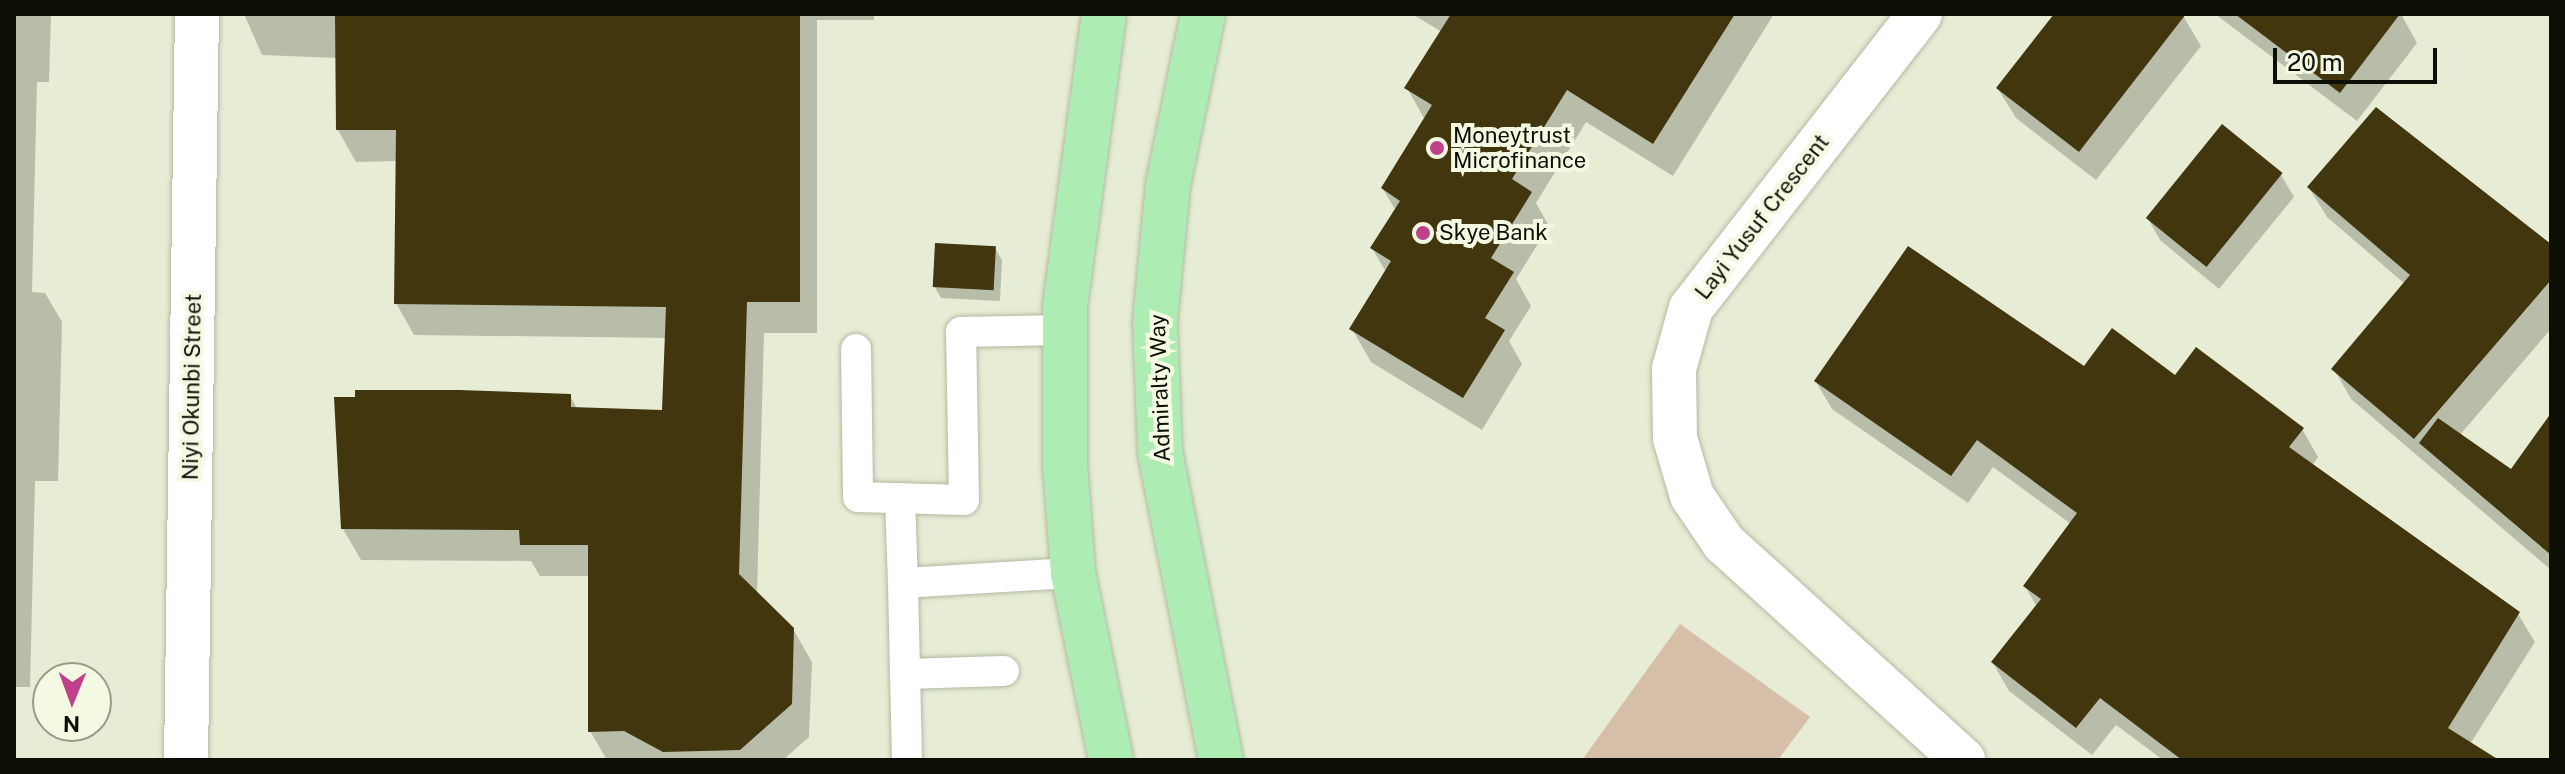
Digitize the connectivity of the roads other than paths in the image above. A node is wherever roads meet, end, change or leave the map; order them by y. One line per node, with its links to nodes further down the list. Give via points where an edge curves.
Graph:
1 (197, 14): 12 (street, Niyi Okunbi Street)
2 (1104, 14): 5 (main road)
3 (1203, 14): 15 (main road, Admiralty Way, via 1168,184 1155,322 1160,452)
4 (1920, 14): 16 (street, Layi Yusuf Crescent, via 1691,308 1674,369 1675,438 1692,496 1724,543)
5 (1065, 330): 7 (lane, via 961,332 964,500); 8 (main road)
6 (856, 349): 7 (lane, via 858,497)
7 (900, 498): 9 (lane)
8 (1073, 573): 9 (lane); 14 (main road)
9 (903, 583): 11 (lane)
10 (1004, 671): 11 (lane)
11 (905, 674): 13 (lane)
12 (186, 760)
13 (907, 760)
14 (1111, 760)
15 (1221, 760)
16 (1963, 760)

